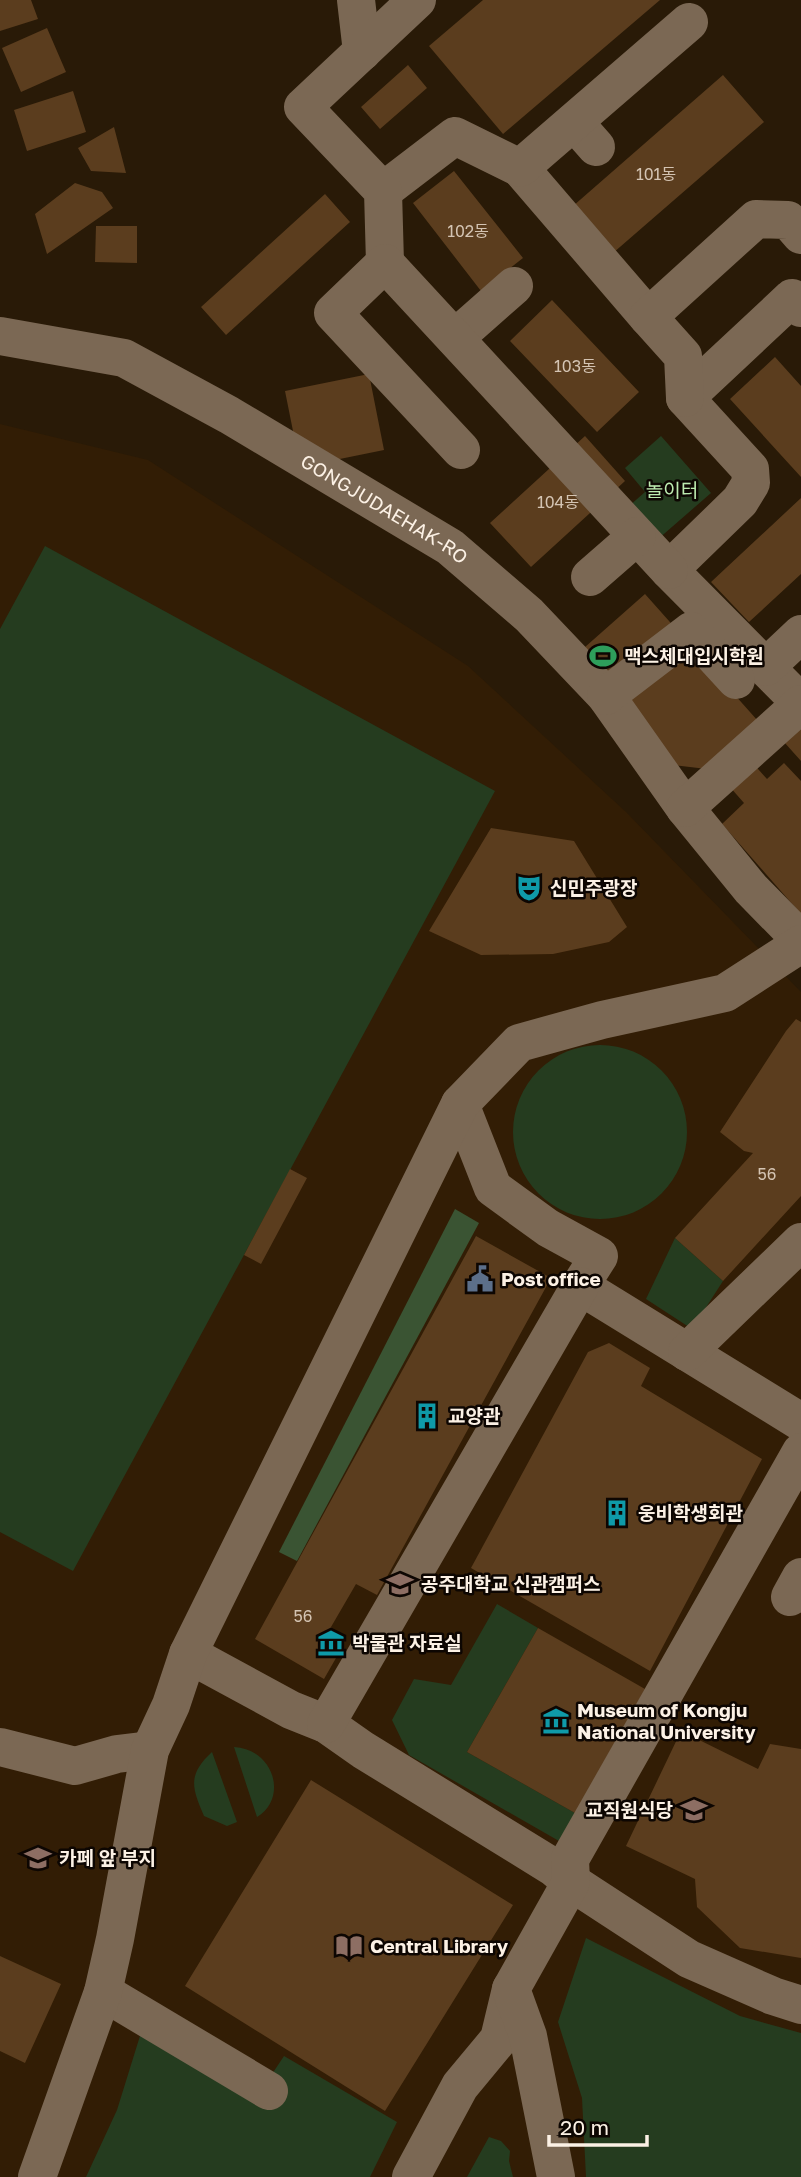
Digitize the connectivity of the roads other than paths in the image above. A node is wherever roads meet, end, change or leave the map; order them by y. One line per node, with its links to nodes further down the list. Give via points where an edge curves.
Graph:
1 (356, 0): 4 (street)
2 (417, 0): 4 (street)
3 (689, 22): 5 (street, via 585,135)
4 (362, 52): 6 (street, via 303,107)
5 (520, 168): 6 (street, via 455,136); 11 (street)
6 (383, 191): 8 (street)
7 (801, 236): 11 (street, via 788,220 756,219)
8 (385, 262): 13 (street); 15 (street, via 333,313)
9 (513, 286): 13 (street)
10 (801, 308): 14 (street, via 792,298)
11 (648, 317): 14 (street, via 683,356)
12 (0, 336): 21 (street, GONGJUDAEHAK-RO, via 124,358 241,422 450,547 529,615)
13 (455, 338): 16 (street)
14 (685, 398): 17 (street, via 750,469 751,483 740,501)
15 (460, 450)
16 (636, 536): 17 (street); 18 (street)
17 (668, 570): 20 (street)
18 (590, 577)
19 (801, 634): 20 (street)
20 (751, 673): 21 (street, via 682,622); 22 (street)
21 (606, 696): 23 (street, GONGJUDAEHAK-RO)
22 (801, 704): 23 (street)
23 (685, 808): 24 (street, GONGJUDAEHAK-RO)
24 (801, 942): 25 (street, via 725,993 519,1043)
25 (460, 1104): 27 (street, via 493,1188 548,1228 599,1256); 31 (street)
26 (801, 1242): 28 (street)
27 (580, 1286): 28 (street); 32 (street)
28 (687, 1352): 29 (street)
29 (801, 1422)
30 (798, 1463): 35 (street, via 570,1859)
31 (188, 1654): 32 (street); 34 (street)
32 (326, 1724): 35 (street)
33 (0, 1747): 34 (street, via 75,1766)
34 (150, 1750): 37 (street)
35 (571, 1882): 36 (street); 38 (street, via 689,1959)
36 (511, 1989): 41 (street, via 499,2039 460,2086); 42 (street, via 528,2036)
37 (103, 1992): 39 (street); 40 (street)
38 (801, 2005)
39 (269, 2091)
40 (37, 2177)
41 (411, 2177)
42 (556, 2177)

